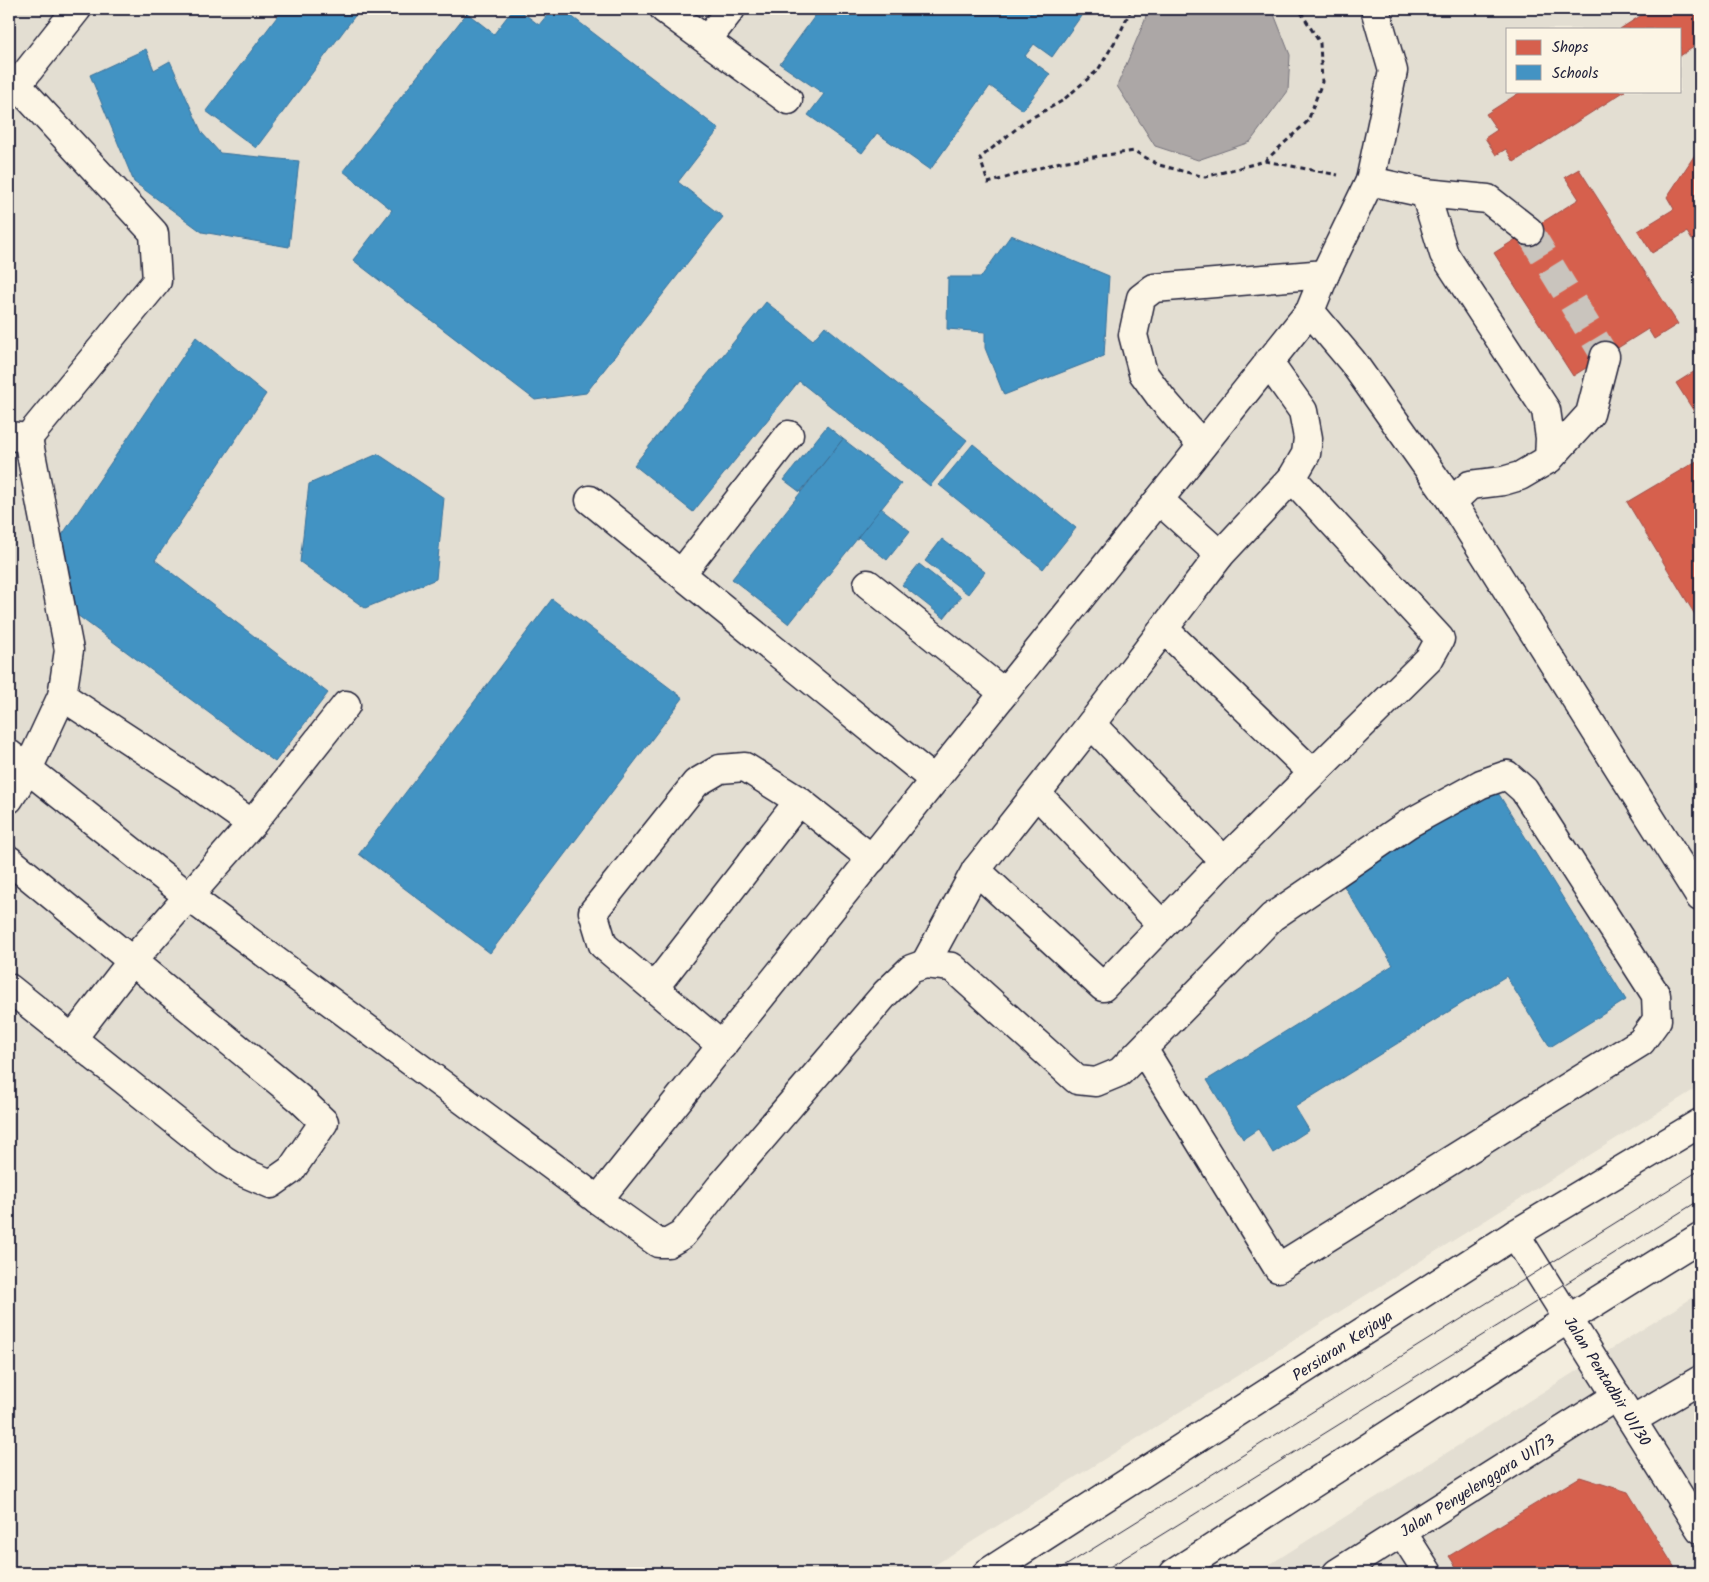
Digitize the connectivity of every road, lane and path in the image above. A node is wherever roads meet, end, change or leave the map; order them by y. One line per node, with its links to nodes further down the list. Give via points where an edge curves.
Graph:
1 (77, 9): 8 (main road)
2 (664, 9): 7 (main road)
3 (731, 9): 7 (main road)
4 (1131, 9): 10 (path, via 1098,70 1062,101 1026,121 980,158 988,183 1060,162 1134,151 1159,165 1205,177)
5 (1299, 9): 10 (path, via 1320,43 1322,82 1308,121)
6 (1375, 9): 11 (main road, via 1393,71)
7 (707, 40): 9 (main road)
8 (13, 90): 19 (main road, via 154,233 157,281)
9 (788, 100)
10 (1265, 161): 11 (path)
11 (1370, 181): 12 (main road); 14 (main road)
12 (1426, 193): 13 (main road, via 1488,199); 21 (main road, via 1444,254 1546,410)
13 (1529, 230)
14 (1325, 274): 15 (main road); 20 (main road, via 1154,288 1141,298 1133,335 1143,373)
15 (1310, 311): 17 (main road); 25 (main road, via 1352,361)
16 (1606, 356): 21 (main road, via 1590,414)
17 (1268, 362): 20 (main road); 22 (main road, via 1303,411 1308,438 1306,454)
18 (788, 435): 27 (main road)
19 (18, 437): 31 (main road, via 69,650)
20 (1202, 445): 24 (main road)
21 (1549, 459): 25 (main road, via 1520,476 1470,485)
22 (1292, 478): 26 (main road); 35 (main road, via 1440,638 1429,659)
23 (590, 500): 27 (main road)
24 (1159, 500): 26 (main road); 30 (main road)
25 (1452, 502): 46 (main road)
26 (1220, 555): 29 (main road)
27 (681, 574): 36 (main road)
28 (868, 584): 30 (main road)
29 (1164, 629): 33 (main road); 35 (main road)
30 (1004, 693): 36 (main road)
31 (62, 696): 34 (main road); 40 (main road)
32 (346, 706): 40 (main road)
33 (1091, 724): 37 (main road); 43 (main road)
34 (18, 762): 38 (main road); 45 (main road)
35 (1314, 773): 43 (main road)
36 (934, 780): 41 (main road)
37 (1037, 794): 44 (main road); 47 (main road)
38 (9, 799)
39 (800, 801): 41 (main road); 51 (main road); 51 (main road, via 745,767 720,769 696,783 593,912 603,945)
40 (252, 824): 45 (main road)
41 (872, 859): 53 (main road)
42 (9, 860): 48 (main road)
43 (1224, 861): 47 (main road)
44 (976, 870): 47 (main road, via 1103,987); 49 (main road)
45 (188, 896): 48 (main road); 56 (main road)
46 (1700, 897)
47 (1162, 925)
48 (132, 961): 52 (main road); 52 (main road, via 324,1122 291,1170 271,1184 245,1173 224,1160)
49 (925, 964): 54 (main road, via 952,967 1077,1080 1096,1082 1120,1072); 56 (main road, via 912,969 886,993 682,1235 668,1243 658,1243)
50 (9, 988): 52 (main road)
51 (654, 988): 53 (main road)
52 (72, 1039)
53 (722, 1046): 56 (main road)
54 (1143, 1050): 54 (main road, via 1272,917 1408,824 1481,784 1507,775 1524,790 1656,995 1657,1020 1641,1042 1278,1268)
55 (1700, 1123): 57 (main road, Persiaran Kerjaya)
56 (598, 1200)
57 (1515, 1234): 59 (main road, Jalan Pentadbir U1/30); 65 (main road, Persiaran Kerjaya)
58 (1700, 1237): 59 (main road)
59 (1568, 1319): 61 (main road, Jalan Pentadbir U1/30); 66 (main road)
60 (1700, 1380): 62 (main road)
61 (1617, 1396): 62 (main road, Jalan Pentadbir U1/30); 64 (main road, Jalan Penyelenggara U1/73)
62 (1632, 1420): 63 (main road, Jalan Pentadbir U1/30)
63 (1700, 1529)
64 (1402, 1532): 67 (main road, Jalan Penyelenggara U1/73); 68 (main road)
65 (987, 1573)
66 (1174, 1573)
67 (1337, 1573)
68 (1428, 1573)

